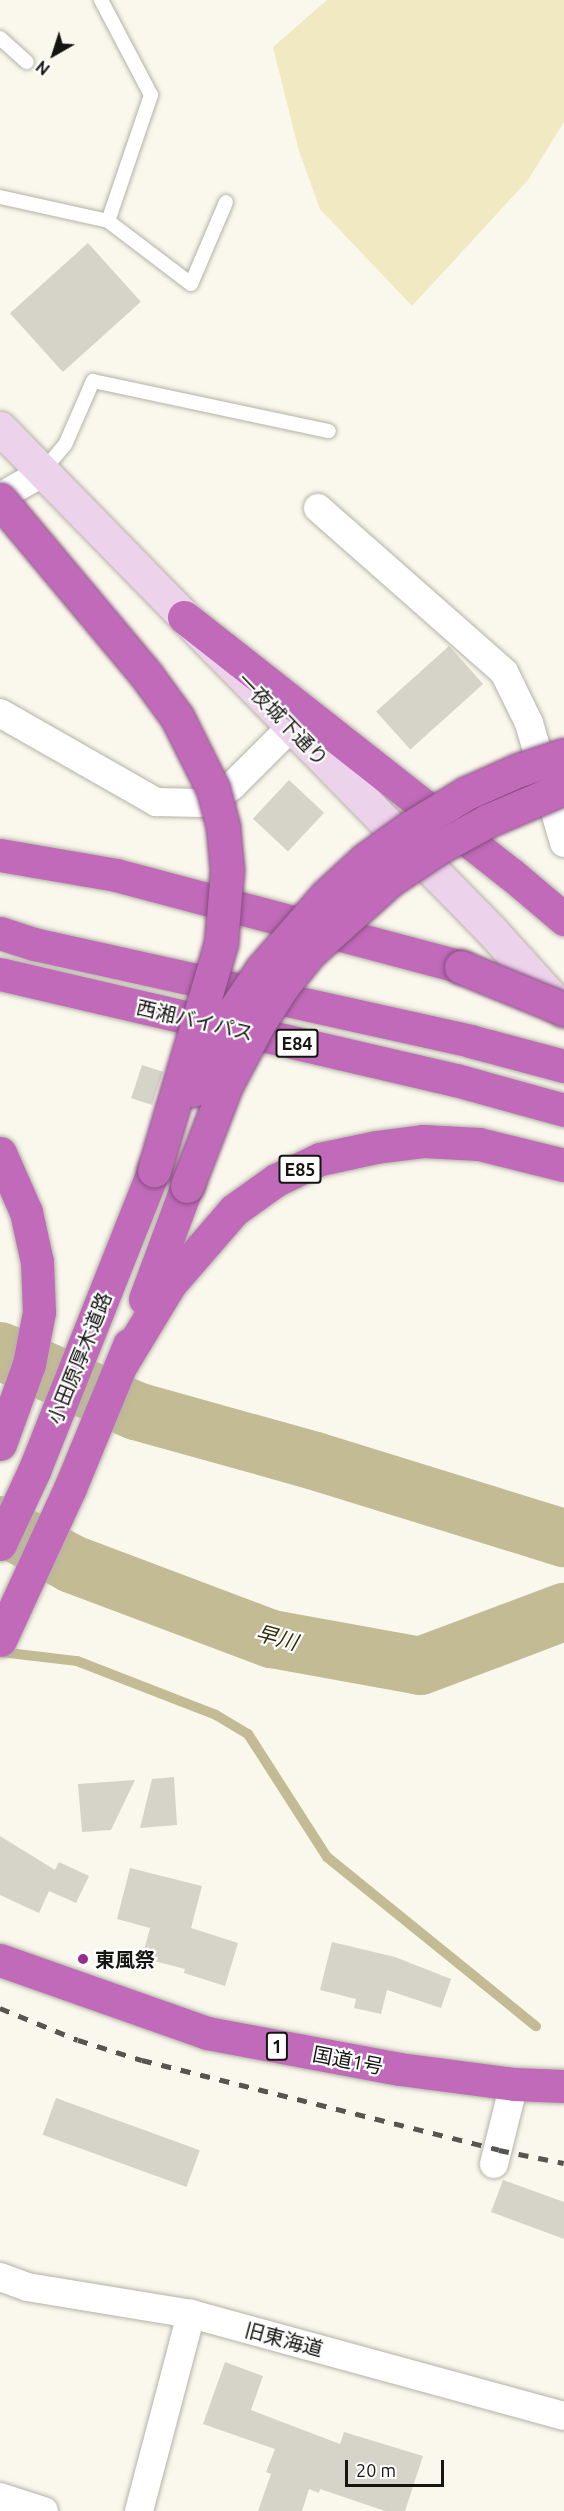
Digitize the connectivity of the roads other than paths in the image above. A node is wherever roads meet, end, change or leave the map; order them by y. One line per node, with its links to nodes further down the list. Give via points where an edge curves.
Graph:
1 (101, 0): 6 (lane, via 151,95)
2 (0, 38): 3 (lane)
3 (27, 62)
4 (0, 197): 6 (lane)
5 (226, 202): 6 (lane, via 191,284)
6 (108, 221)
7 (0, 428): 9 (street, 一夜城下通り)
8 (329, 431): 9 (lane, via 93,381 65,445)
9 (42, 473): 10 (street); 12 (street, 一夜城下通り)
10 (0, 499): 27 (highway, bridge, via 177,717 213,789 224,827 227,870 221,943)
11 (318, 508): 17 (street, via 504,672 529,723)
12 (184, 618): 14 (street, 一夜城下通り); 19 (highway)
13 (0, 713): 14 (street, via 156,802 214,800)
14 (291, 727): 22 (street, 一夜城下通り)
15 (564, 755): 27 (highway, bridge, via 467,793 365,860 326,896 262,969 231,1015)
16 (555, 797): 28 (highway, bridge, via 487,821 390,880 309,953 282,987 226,1085)
17 (564, 843)
18 (0, 855): 22 (highway, bridge, via 116,875 461,967)
19 (564, 919)
20 (0, 933): 23 (highway, 西湘バイパス / E84, bridge)
21 (14, 977): 24 (highway, 西湘バイパス / E84, bridge, via 456,1080)
22 (564, 1010)
23 (564, 1066)
24 (564, 1110)
25 (0, 1153): 29 (highway, via 26,1212 37,1262 39,1312 29,1364)
26 (564, 1165): 28 (highway, E85, via 479,1144 423,1141 320,1159 276,1180 234,1210 170,1284)
27 (154, 1170): 30 (highway, 小田原厚木道路, via 34,1471)
28 (121, 1365): 31 (highway, 小田原厚木道路 / E85)
29 (0, 1444)
30 (0, 1544)
31 (0, 1640)
32 (0, 1960): 33 (highway, 国道1号 / 1, via 207,2033 400,2069)
33 (514, 2084): 34 (highway, 国道1号 / 1); 35 (street)
34 (564, 2086)
35 (494, 2164)
36 (1, 2280): 37 (street, 旧東海道, via 27,2288)
37 (191, 2314): 38 (street, 旧東海道); 41 (street)
38 (564, 2416)
39 (0, 2497): 40 (street)
40 (44, 2511)
41 (139, 2511)

